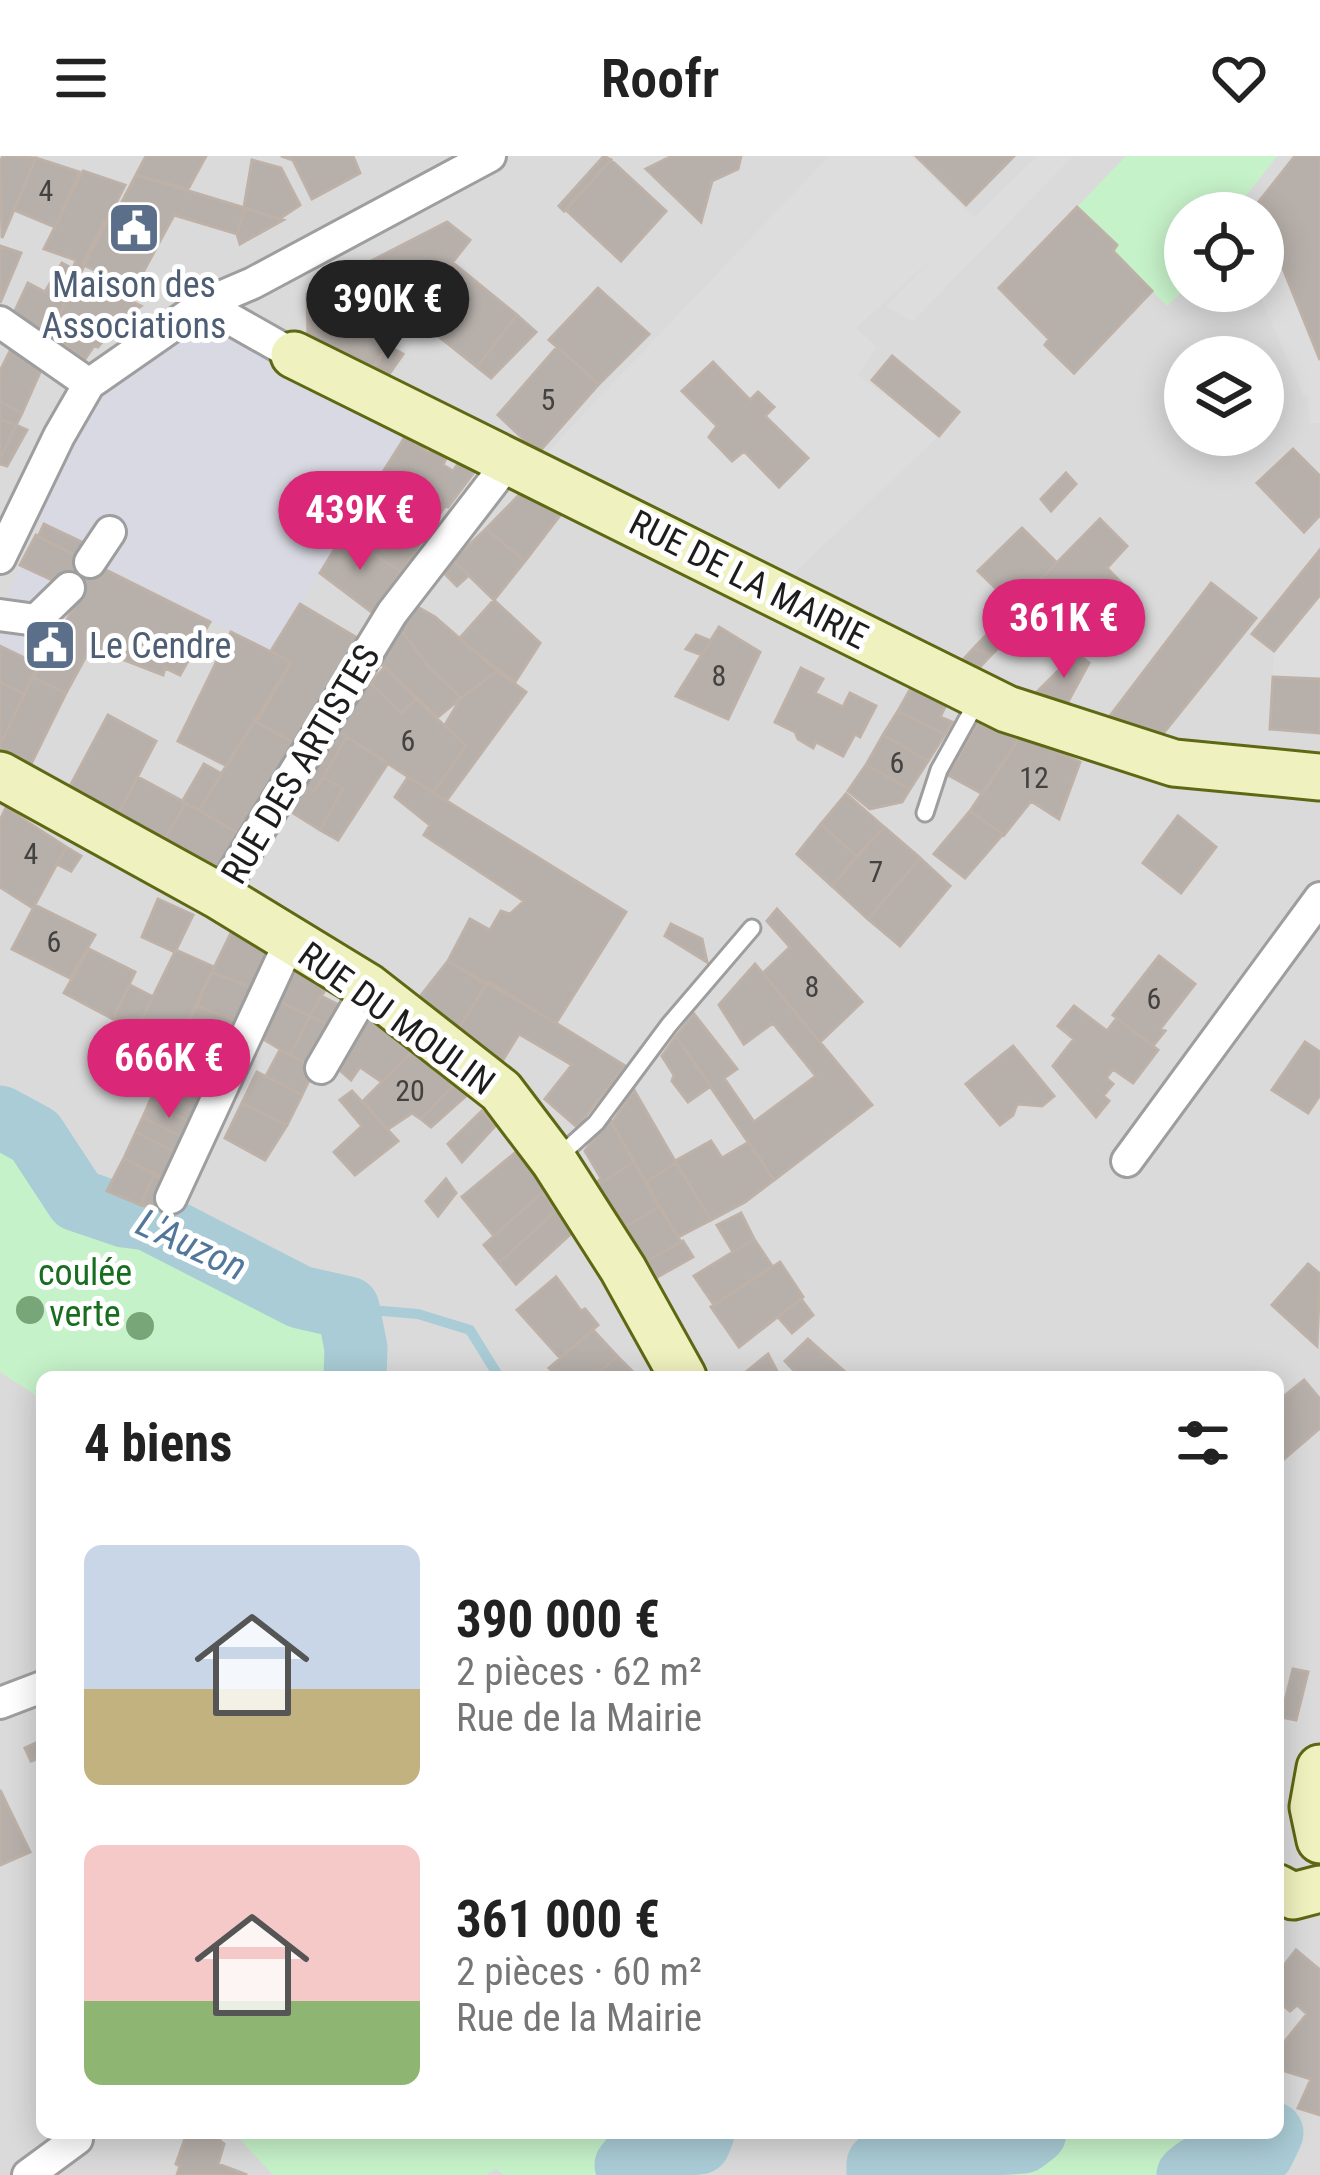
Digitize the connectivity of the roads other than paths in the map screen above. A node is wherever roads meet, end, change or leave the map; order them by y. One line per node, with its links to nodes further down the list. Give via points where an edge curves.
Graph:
1 (490, 156): 2 (street)
2 (204, 304): 4 (street, RUE DE LA MAIRIE); 5 (street)
3 (0, 322): 5 (street)
4 (294, 355): 6 (street, RUE DE LA MAIRIE)
5 (89, 384): 8 (street)
6 (509, 460): 12 (street, RUE DE LA MAIRIE); 16 (street, RUE DES ARTISTES, via 392,613)
7 (110, 532): 9 (street)
8 (0, 558)
9 (91, 562)
10 (69, 588): 11 (street, via 36,620)
11 (0, 615)
12 (980, 695): 14 (street, RUE DE LA MAIRIE, via 1174,763); 15 (lane)
13 (0, 775): 16 (street, RUE DU MOULIN)
14 (1320, 777)
15 (925, 814)
16 (219, 896): 19 (street, RUE DU MOULIN)
17 (1320, 898): 23 (street)
18 (752, 928): 22 (lane, via 596,1124)
19 (290, 940): 20 (street, RUE DU MOULIN); 24 (street)
20 (368, 988): 21 (street); 22 (street, RUE DU MOULIN, via 501,1091)
21 (321, 1068)
22 (554, 1161): 25 (street, RUE DU MOULIN)
23 (1127, 1162)
24 (171, 1198)
25 (679, 1371)
26 (36, 1689): 27 (street)
27 (0, 1703)
28 (1320, 1768): 29 (street, via 1313,1808)
29 (1320, 1840)
30 (1320, 1889): 31 (street, via 1293,1897)
31 (1284, 1892)
32 (77, 2139): 33 (street)
33 (28, 2175)

